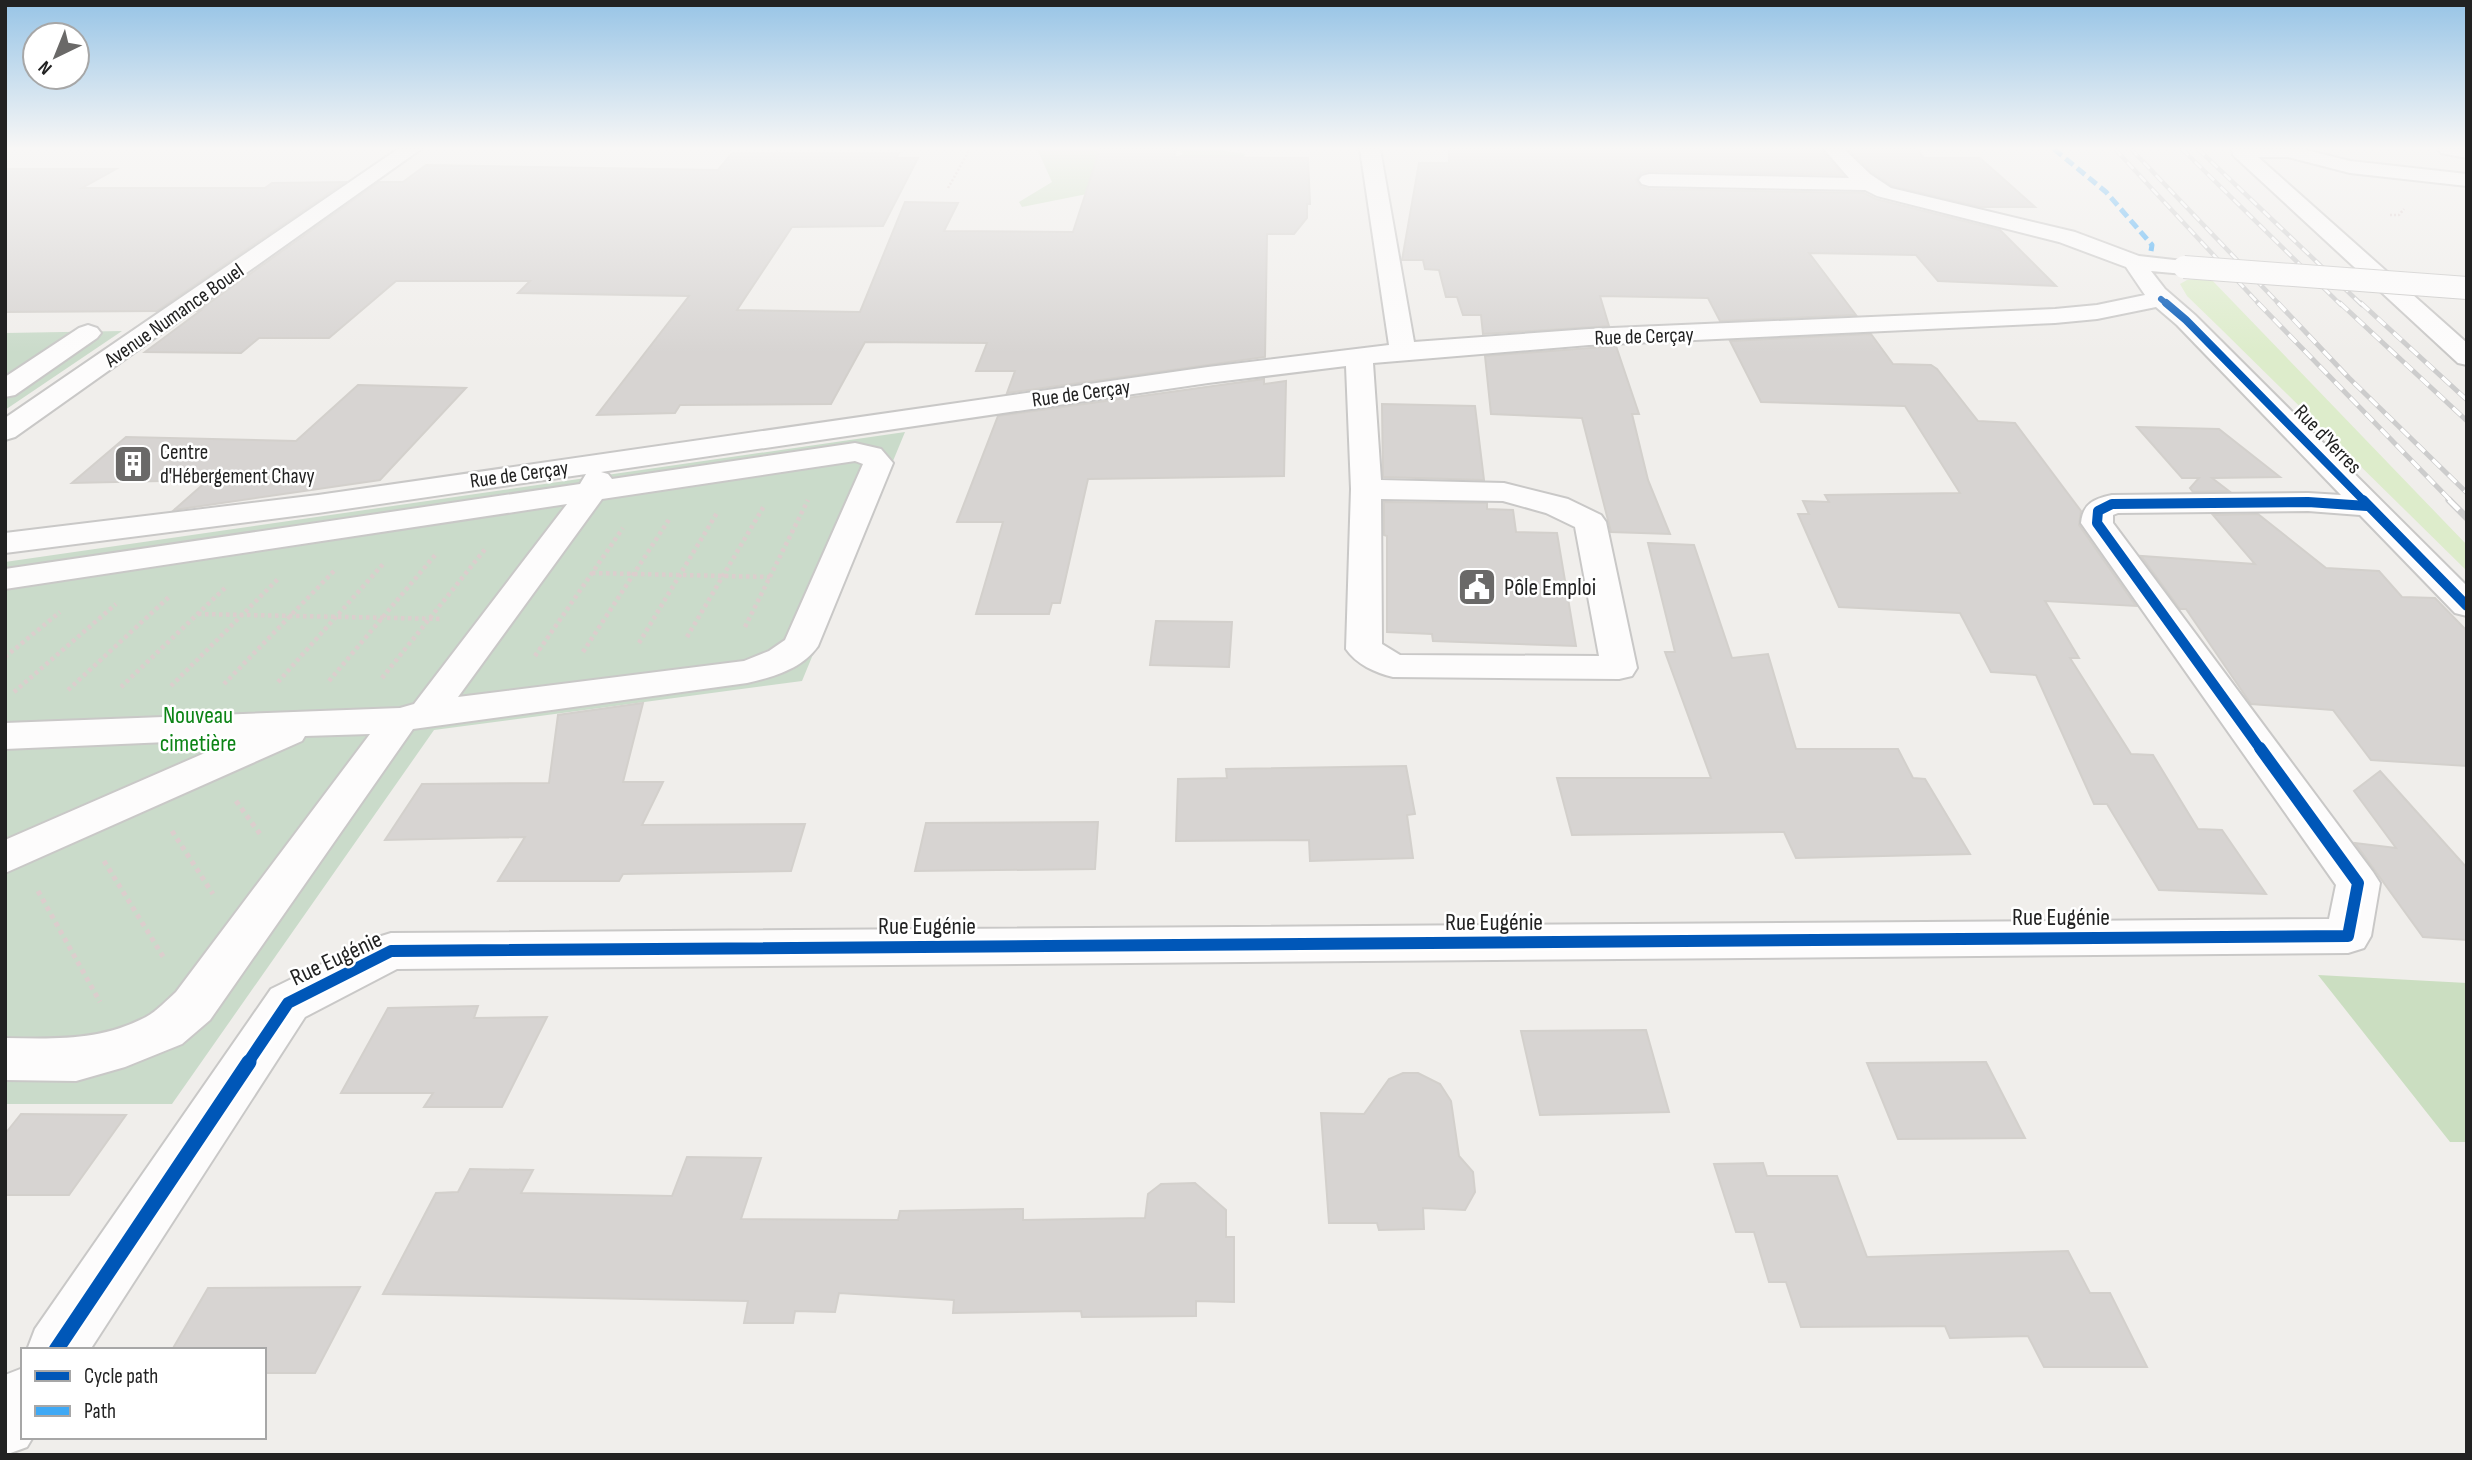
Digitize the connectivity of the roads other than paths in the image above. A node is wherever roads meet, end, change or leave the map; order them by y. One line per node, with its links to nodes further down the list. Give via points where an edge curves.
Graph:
1 (314, 217): 13 (street, Avenue Numance Bouel)
2 (1381, 217): 9 (street)
3 (1982, 217): 5 (street, via 2067,237)
4 (2313, 217): 11 (street)
5 (2135, 263): 6 (street, bridge); 7 (street, Rue d'Yerres)
6 (2467, 288)
7 (2161, 299): 9 (street, Rue de Cerçay, via 2055,316 1589,337); 16 (street, Rue d'Yerres)
8 (88, 333): 12 (street)
9 (1403, 351): 10 (street, Rue de Cerçay)
10 (1359, 356): 15 (street); 17 (street, Rue de Cerçay, via 318,504)
11 (2467, 357)
12 (7, 386)
13 (5, 431)
14 (596, 483): 18 (street, via 473,511); 20 (street, via 496,620); 20 (street, via 652,484 855,452 871,455 878,463 800,646 772,665)
15 (1366, 489): 15 (street, via 1504,492 1556,506 1590,522 1619,668 1392,666 1364,649)
16 (2367, 506): 19 (street, Rue d'Yerres); 25 (street, Rue Eugénie, via 2308,502 2112,504 2098,511 2097,523 2358,883 2348,936 391,951 288,1003)
17 (5, 543)
18 (5, 579)
19 (2467, 606)
20 (414, 716): 21 (street); 24 (street, via 288,874 193,1006 165,1031 76,1060)
21 (299, 724): 22 (street); 23 (street)
22 (12, 736)
23 (11, 856)
24 (5, 1059)
25 (56, 1348)
26 (21, 1401): 27 (street)
27 (5, 1424)

